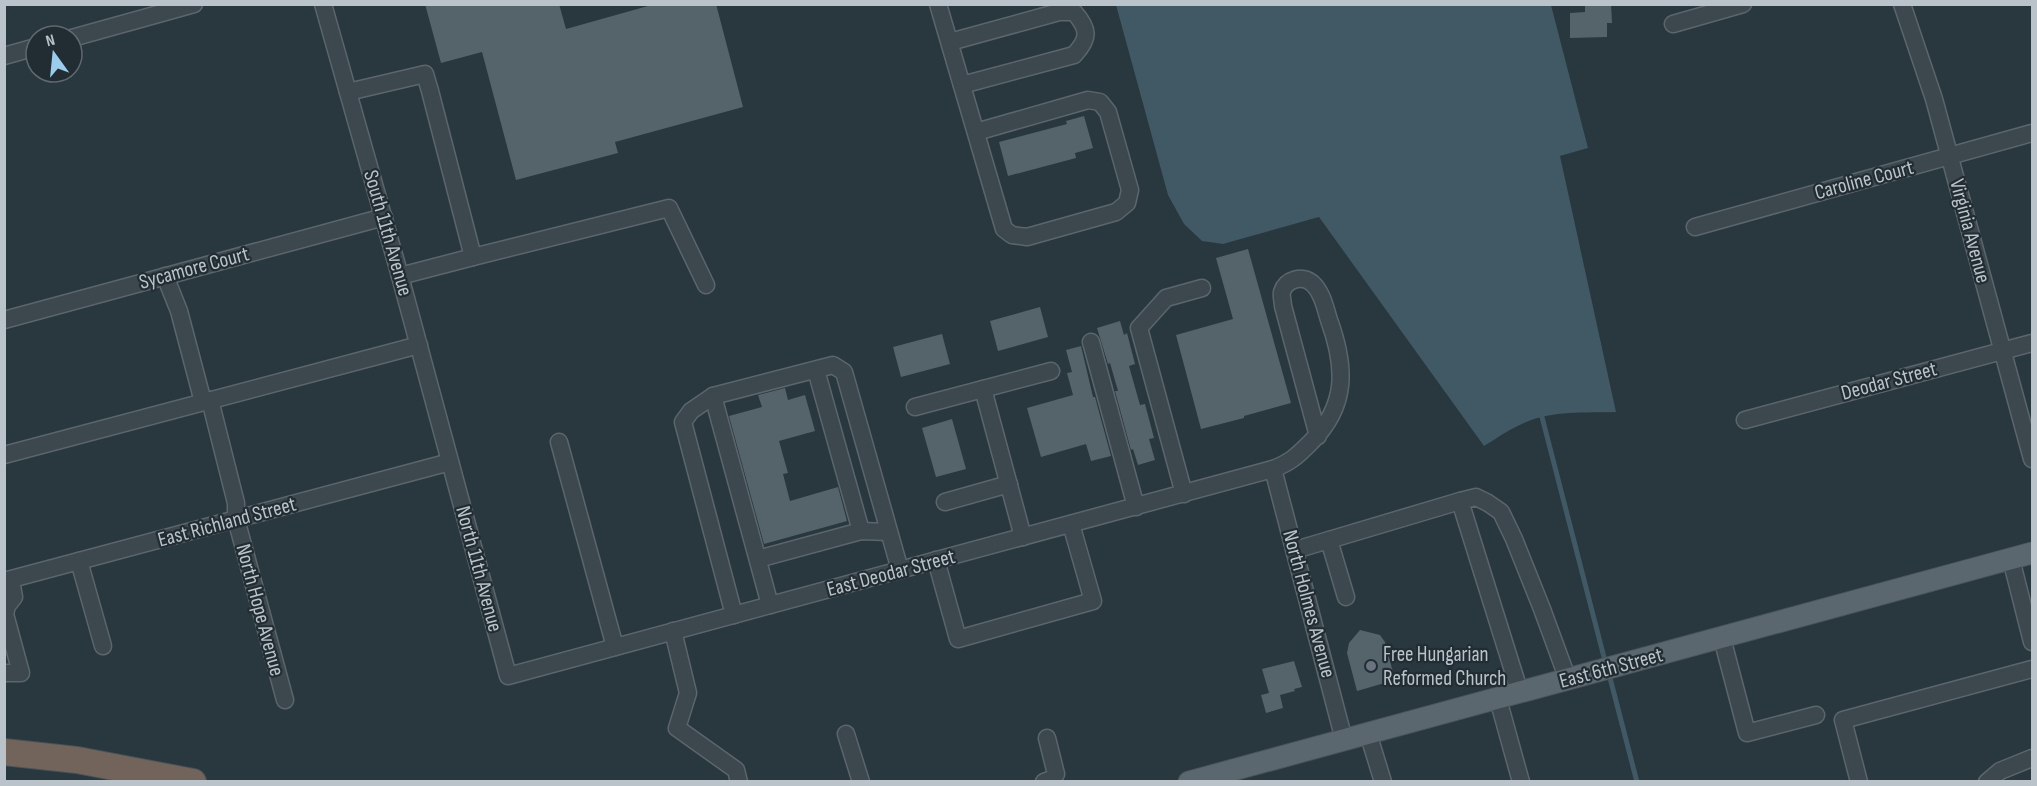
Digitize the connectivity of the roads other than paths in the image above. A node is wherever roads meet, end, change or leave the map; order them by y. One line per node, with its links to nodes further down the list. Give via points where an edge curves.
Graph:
1 (194, 4): 7 (street)
2 (323, 4): 12 (street, South 11th Avenue)
3 (938, 4): 8 (street)
4 (1743, 4): 6 (street)
5 (1902, 4): 15 (street, Virginia Avenue)
6 (1673, 24)
7 (84, 35)
8 (950, 42): 11 (street); 11 (street, via 1059,12 1074,12 1084,24 1083,45 1074,55)
9 (24, 50): 10 (street)
10 (4, 56)
11 (962, 85): 13 (street)
12 (348, 92): 16 (street, South 11th Avenue); 18 (street, via 425,74)
13 (976, 132): 13 (street, via 1004,229 1012,235 1027,237 1116,212 1127,203 1130,190 1108,112 1100,102 1088,100)
14 (2032, 133): 15 (street, Caroline Court)
15 (1950, 157): 17 (street, Caroline Court); 27 (street, Virginia Avenue)
16 (384, 217): 19 (street, Sycamore Court); 20 (street, South 11th Avenue)
17 (1695, 227)
18 (473, 257): 20 (street); 21 (street, via 669,208)
19 (165, 276): 23 (street, Sycamore Court); 32 (street, North Hope Avenue)
20 (400, 276): 26 (street, South 11th Avenue)
21 (706, 285)
22 (1202, 288): 42 (street, via 1166,298 1139,328)
23 (4, 320)
24 (1091, 342): 45 (street)
25 (2032, 343): 27 (street, Deodar Street)
26 (419, 345): 32 (street); 39 (street, South 11th Avenue)
27 (2003, 351): 34 (street, Deodar Street); 38 (street, Virginia Avenue)
28 (816, 370): 31 (street); 48 (street); 49 (street, via 833,365 844,372)
29 (1051, 371): 30 (street)
30 (983, 389): 33 (street); 41 (street)
31 (713, 396): 54 (street); 63 (street, via 683,422)
32 (206, 401): 37 (street); 46 (street, North Hope Avenue, via 236,503)
33 (915, 407)
34 (1745, 420)
35 (1317, 436): 35 (street, East Deodar Street, via 1336,408 1341,371 1338,343 1319,291 1310,281 1297,278 1282,293 1283,306); 40 (street, East Deodar Street, via 1291,462)
36 (559, 442): 68 (street)
37 (4, 455)
38 (2032, 459)
39 (450, 462): 46 (street, East Richland Street); 71 (street, North 11th Avenue)
40 (1273, 469): 42 (street, East Deodar Street); 52 (street, North Holmes Avenue)
41 (1009, 484): 44 (street); 50 (street)
42 (1184, 494): 45 (street, East Deodar Street)
43 (1460, 501): 51 (street); 72 (street, via 1476,497 1501,513); 73 (street)
44 (945, 502)
45 (1136, 507): 47 (street, East Deodar Street)
46 (236, 519): 57 (street, East Richland Street); 75 (street, North Hope Avenue)
47 (1071, 524): 50 (street, East Deodar Street); 56 (street, via 1093,601 958,639)
48 (861, 531): 49 (street); 54 (street)
49 (889, 532): 58 (street)
50 (1023, 537): 56 (street, East Deodar Street)
51 (1329, 540): 52 (street); 60 (street)
52 (1295, 550): 80 (street, North Holmes Avenue)
53 (2032, 553): 55 (main road, East 6th Street)
54 (758, 559): 62 (street)
55 (2011, 559): 65 (main road, East 6th Street); 66 (street)
56 (936, 560): 58 (street, East Deodar Street)
57 (80, 561): 59 (street, East Richland Street); 67 (street)
58 (900, 570): 62 (street, East Deodar Street)
59 (8, 581): 61 (street, via 14,597)
60 (1347, 597)
61 (6, 605): 70 (street, via 21,673)
62 (770, 605): 63 (street, East Deodar Street)
63 (734, 615): 64 (street, East Deodar Street)
64 (673, 632): 68 (street, East Deodar Street); 84 (street, via 688,693 677,728 736,770)
65 (1722, 638): 72 (main road, East 6th Street); 76 (street, via 1747,733)
66 (2032, 642)
67 (103, 646)
68 (615, 647): 71 (street, East Deodar Street)
69 (2032, 669): 90 (street, via 1843,720)
70 (4, 673)
71 (508, 676)
72 (1573, 679): 73 (main road, East 6th Street)
73 (1520, 693): 74 (main road, East 6th Street)
74 (1498, 699): 77 (main road, East 6th Street); 89 (street)
75 (285, 700)
76 (1815, 715)
77 (1368, 733): 80 (main road, East 6th Street); 88 (street)
78 (846, 734): 85 (street)
79 (1047, 738): 86 (street, via 1056,774)
80 (1344, 740): 87 (main road, East 6th Street)
81 (4, 752): 83 (highway, via 77,760)
82 (2032, 758): 91 (street, via 2000,771)
83 (193, 782)
84 (739, 782)
85 (861, 782)
86 (1044, 782)
87 (1188, 782)
88 (1383, 782)
89 (1521, 782)
90 (1859, 782)
91 (1987, 782)

